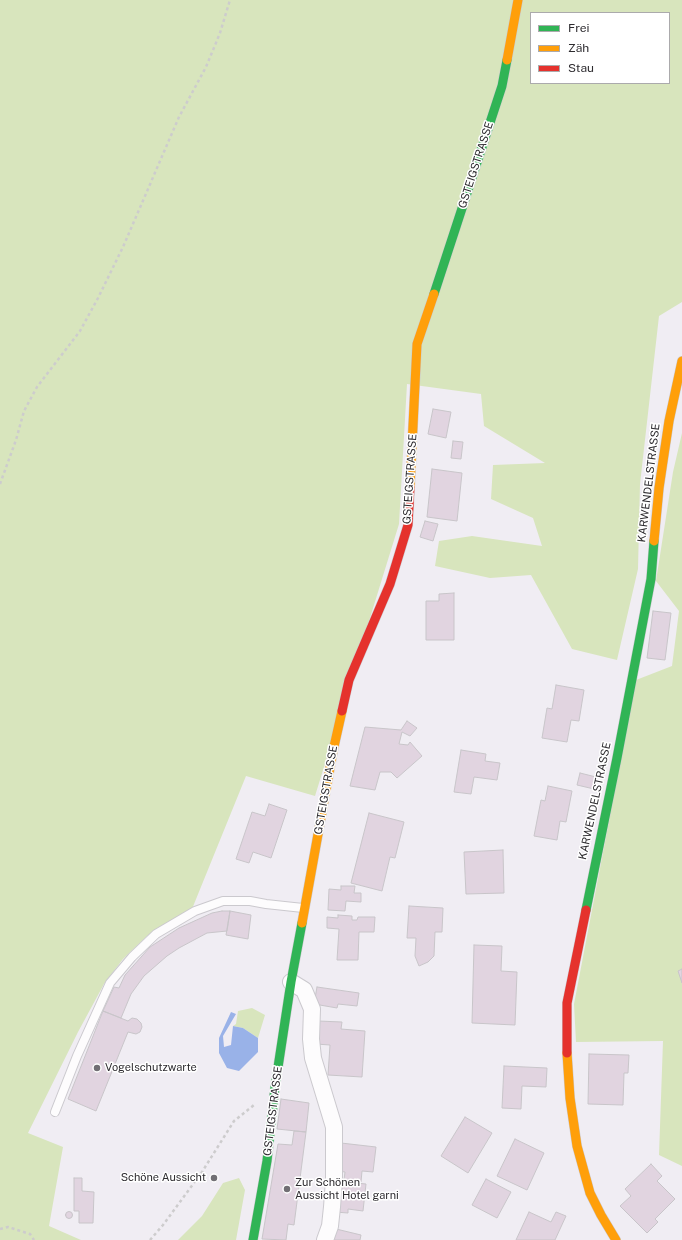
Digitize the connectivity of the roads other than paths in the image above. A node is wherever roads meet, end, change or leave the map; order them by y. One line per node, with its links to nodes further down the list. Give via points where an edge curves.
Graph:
1 (518, 0): 3 (street, GSTEIGSTRASSE, via 502,86 417,344 408,525 390,584 349,680)
2 (682, 361): 8 (street, KARWENDELSTRASSE, via 668,421 651,579 567,1003 569,1091 577,1146 590,1193)
3 (304, 908): 4 (street, GSTEIGSTRASSE); 5 (lane, via 250,901 222,901 195,911 156,934 110,983)
4 (291, 982): 6 (street, GSTEIGSTRASSE, via 267,1161); 7 (street, via 304,990 312,1009 313,1058 334,1127 332,1208)
5 (54, 1112)
6 (253, 1240)
7 (325, 1240)
8 (616, 1240)

